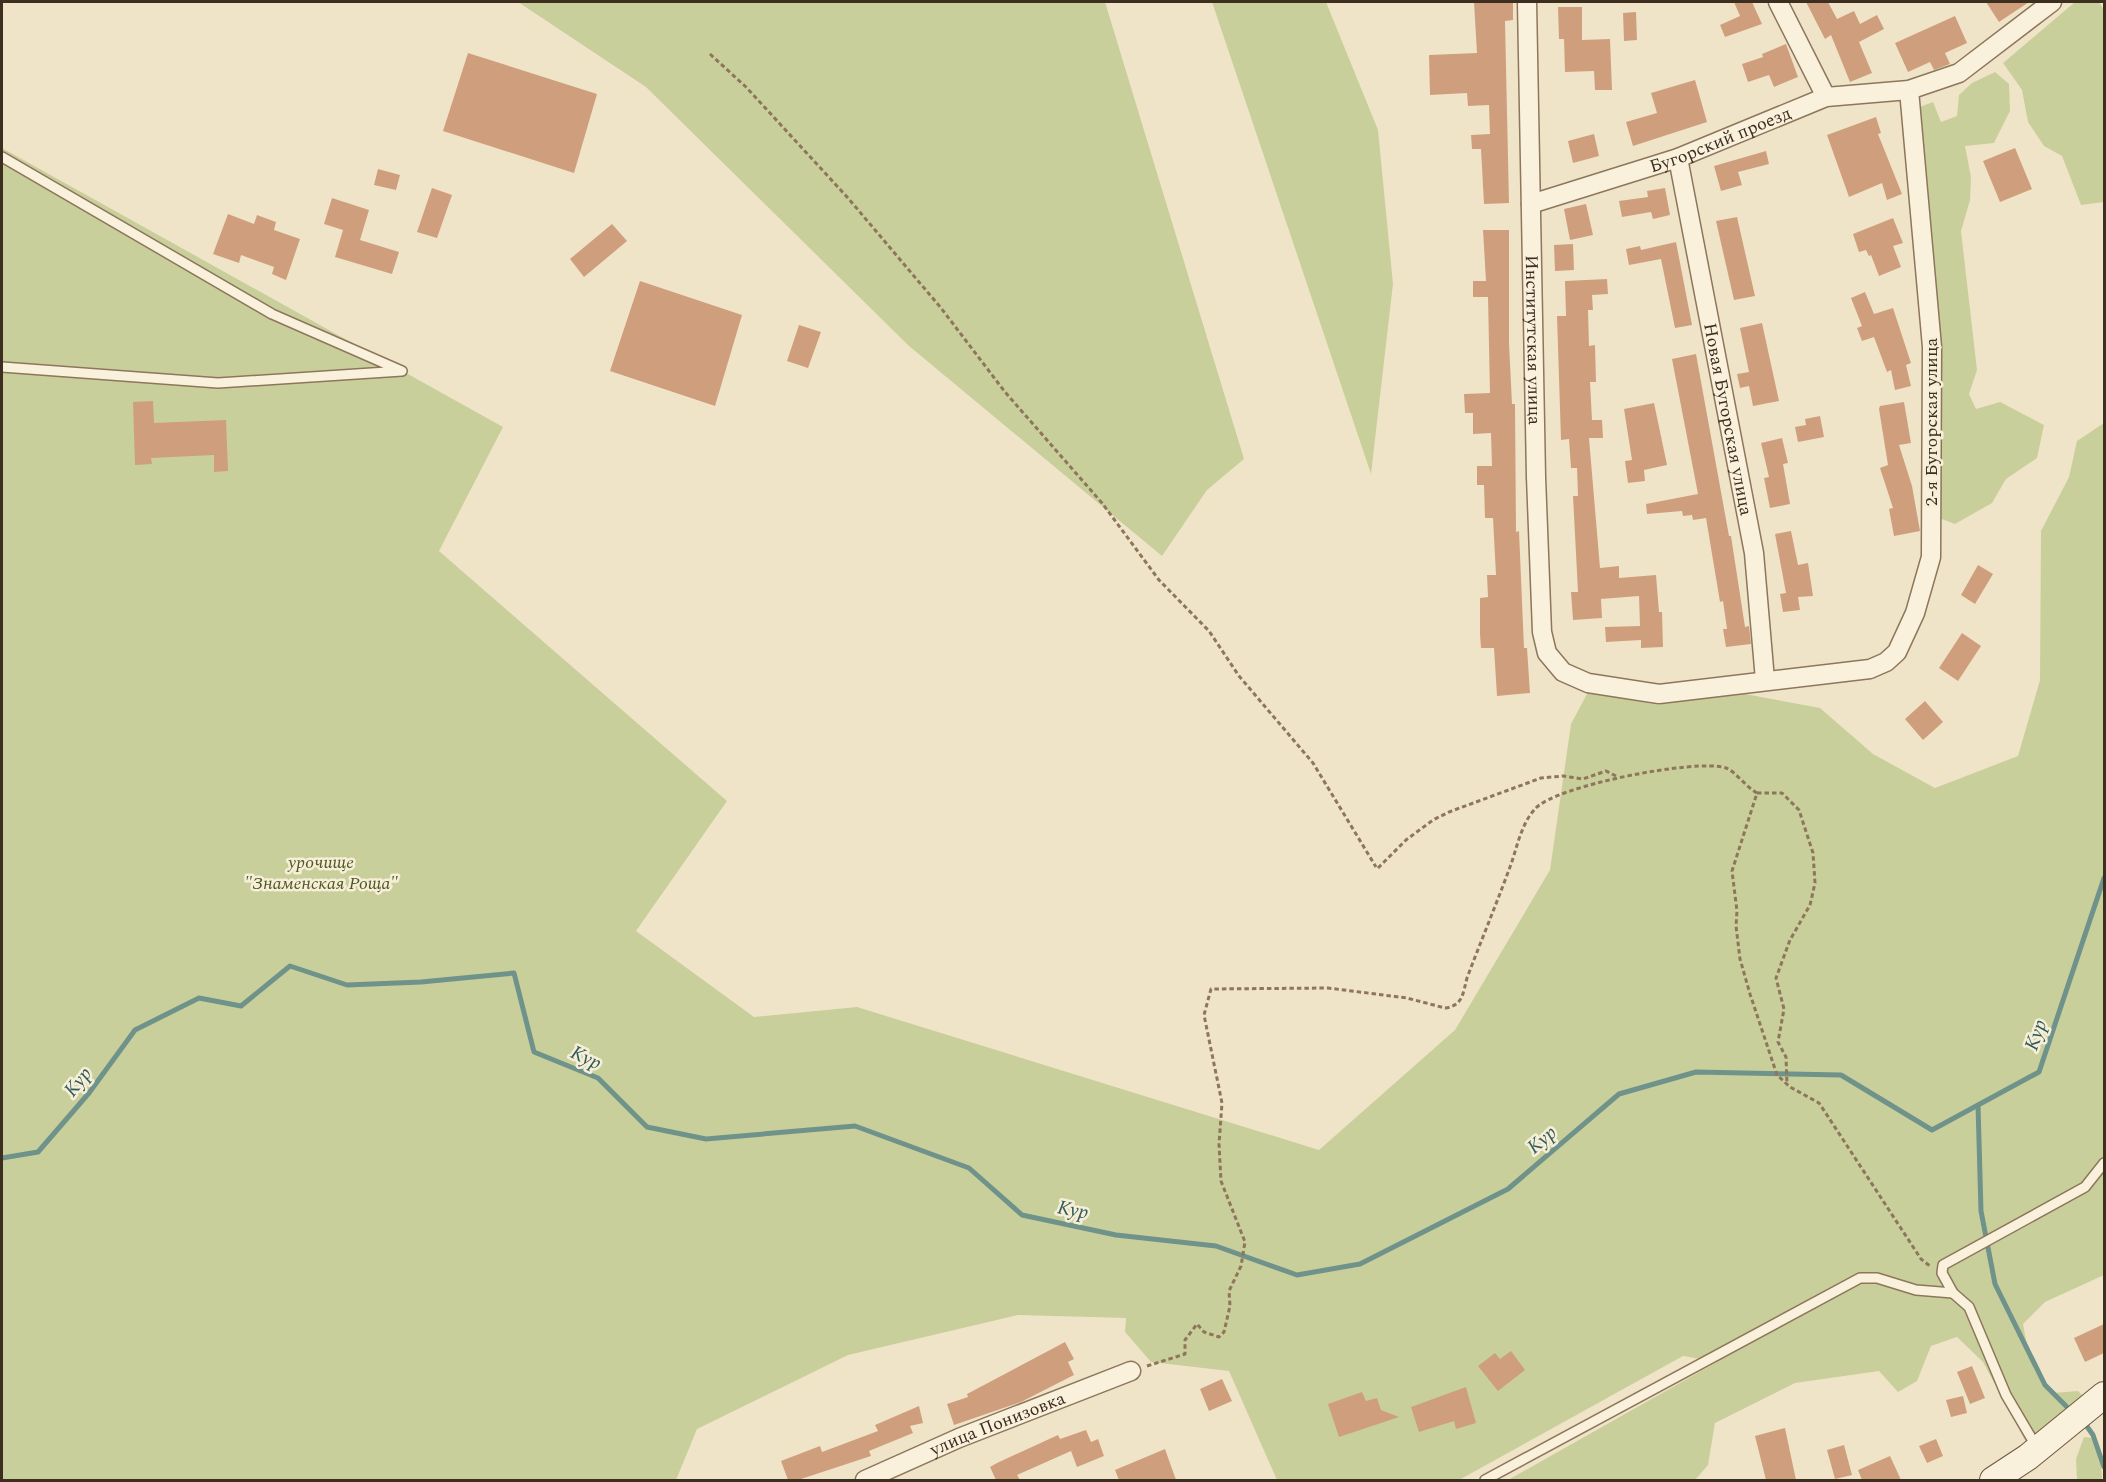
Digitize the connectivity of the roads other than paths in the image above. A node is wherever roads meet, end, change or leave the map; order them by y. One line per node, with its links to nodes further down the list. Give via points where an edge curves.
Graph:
1 (1527, 2): 8 (street, Институтская улица)
2 (1778, 2): 5 (street)
3 (2052, 2): 4 (street, Бугорский проезд, via 1959,73)
4 (1909, 90): 5 (street, Бугорский проезд); 11 (street, 2-я Бугорская улица, via 1932,347 1931,557 1915,614 1897,652 1886,662 1870,669)
5 (1826, 97): 7 (street, Бугорский проезд)
6 (2, 157): 9 (lane, via 272,314 402,371 219,383)
7 (1678, 158): 8 (street, Бугорский проезд); 11 (street, Новая Бугорская улица, via 1754,553)
8 (1531, 204): 10 (street, Институтская улица, via 1542,632 1547,653)
9 (2, 367)
10 (1563, 672): 11 (street, 2-я Бугорская улица, via 1588,683 1659,694)
11 (1765, 680)
12 (2104, 1163): 13 (lane, via 2085,1187 1943,1265 1942,1273)
13 (1953, 1293): 16 (lane, via 1969,1307 2024,1430 2033,1444); 18 (lane, via 1860,1278)
14 (1131, 1371): 17 (street, улица Понизовка, via 959,1438)
15 (2104, 1395): 16 (main road)
16 (2042, 1446): 19 (main road)
17 (866, 1480)
18 (1485, 1480)
19 (1993, 1480)

